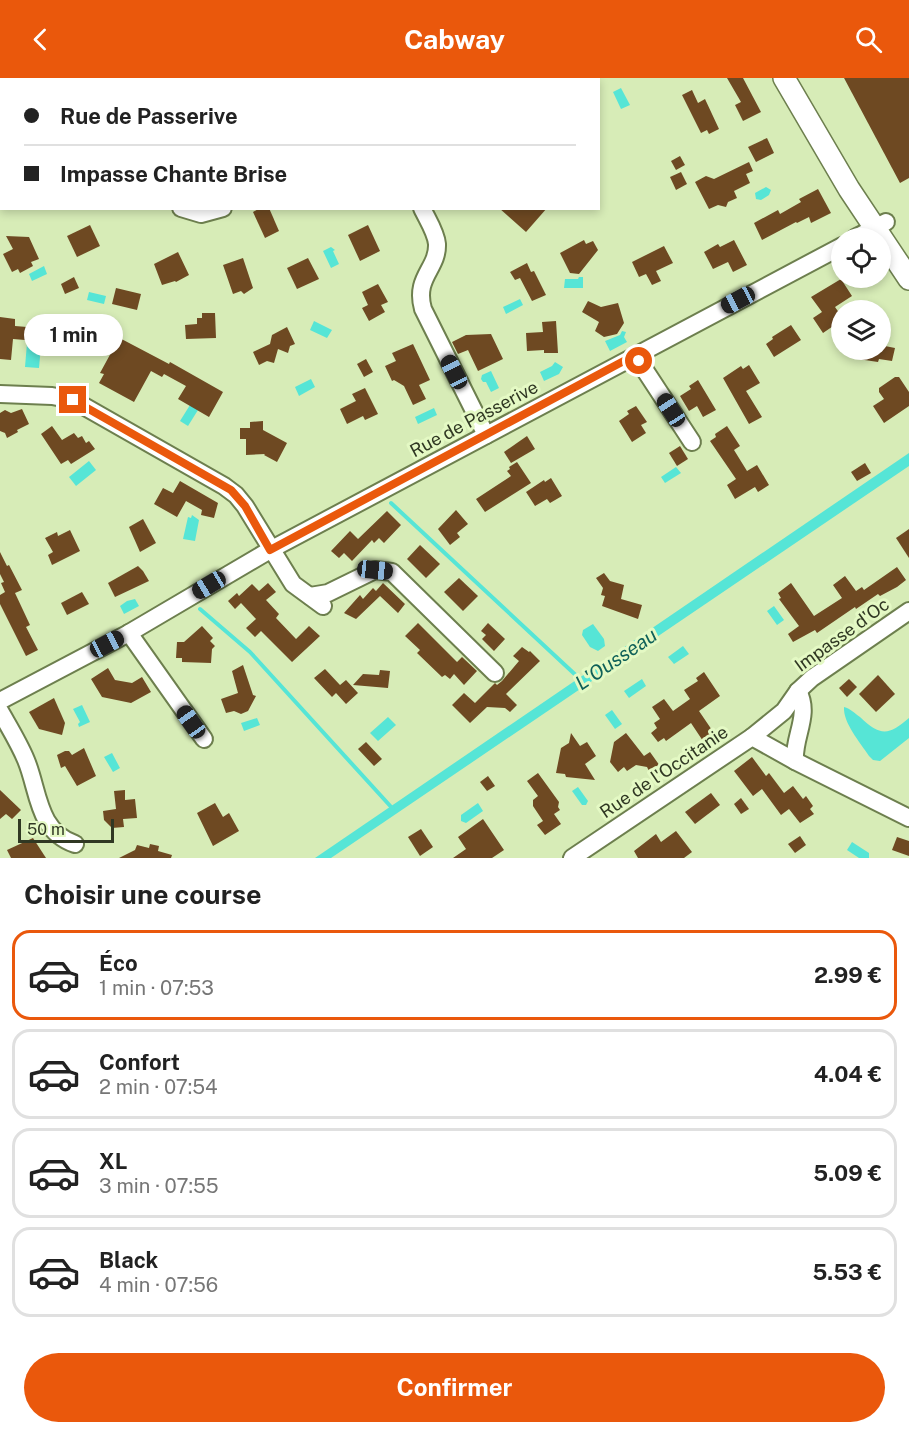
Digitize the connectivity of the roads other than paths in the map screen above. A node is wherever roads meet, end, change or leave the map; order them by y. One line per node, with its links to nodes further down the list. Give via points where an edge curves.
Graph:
1 (784, 78): 6 (main road, via 849,189)
2 (796, 78): 6 (main road)
3 (188, 210): 4 (street, via 201,214)
4 (216, 210)
5 (423, 210): 13 (street, via 437,247 421,288 423,309)
6 (881, 225): 7 (street); 9 (main road); 10 (main road)
7 (875, 228)
8 (831, 252): 11 (street, Rue de Passerive)
9 (909, 256)
10 (909, 279)
11 (635, 355): 13 (street, Rue de Passerive); 14 (street)
12 (0, 394): 15 (street, via 73,400 224,486 245,506)
13 (486, 435): 15 (street, Rue de Passerive)
14 (692, 442)
15 (270, 550): 17 (street, Rue de Passerive); 18 (street, via 293,584 316,601 375,570 392,572)
16 (909, 611): 19 (street, Impasse d'Oc)
17 (129, 633): 20 (street, Rue de Passerive); 23 (street)
18 (495, 673)
19 (798, 691): 22 (street, Impasse d'Oc, via 784,711); 24 (street, Impasse d'Oc, via 804,708 795,743)
20 (0, 701)
21 (0, 711): 26 (street, via 26,760 45,815 55,832)
22 (752, 737): 24 (street, Rue de l'Occitanie); 27 (street, Rue de l'Occitanie)
23 (204, 739)
24 (795, 761): 25 (street, Rue de l'Occitanie)
25 (909, 818)
26 (75, 844)
27 (572, 858)

